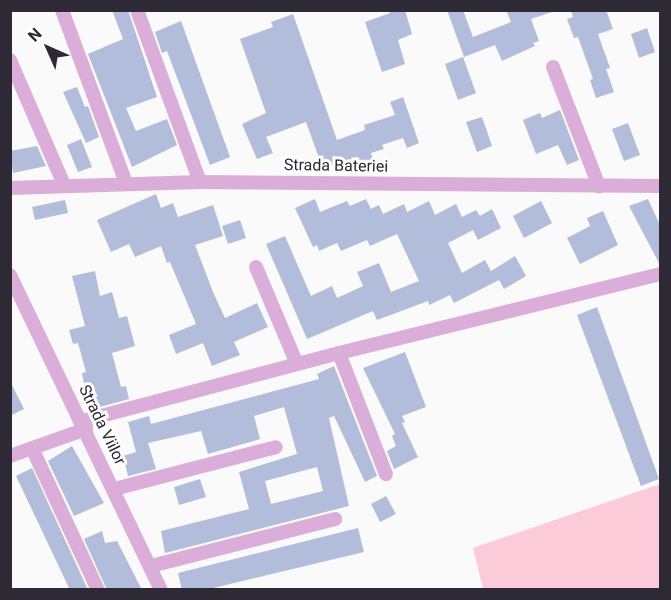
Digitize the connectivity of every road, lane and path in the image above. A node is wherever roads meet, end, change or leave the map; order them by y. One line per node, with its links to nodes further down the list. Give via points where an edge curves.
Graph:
1 (62, 10): 6 (street)
2 (136, 10): 5 (street)
3 (10, 60): 7 (street)
4 (553, 67): 8 (street)
5 (200, 182): 6 (street, Strada Bateriei); 8 (street, Strada Bateriei)
6 (126, 183): 7 (street, Strada Bateriei)
7 (64, 185): 10 (street, Strada Bateriei)
8 (599, 186): 9 (street, Strada Bateriei)
9 (660, 186)
10 (10, 188)
11 (256, 267): 15 (street)
12 (660, 273): 14 (street)
13 (10, 275): 16 (street, Strada Viilor)
14 (339, 353): 15 (street); 20 (street)
15 (297, 364): 16 (street)
16 (84, 425): 18 (street); 21 (street, Strada Viilor)
17 (276, 447): 21 (street)
18 (32, 448): 19 (street); 24 (street)
19 (10, 456)
20 (386, 474)
21 (114, 489): 23 (street, Strada Viilor)
22 (336, 519): 23 (street)
23 (151, 566): 25 (street, Strada Viilor)
24 (98, 590)
25 (161, 590)

